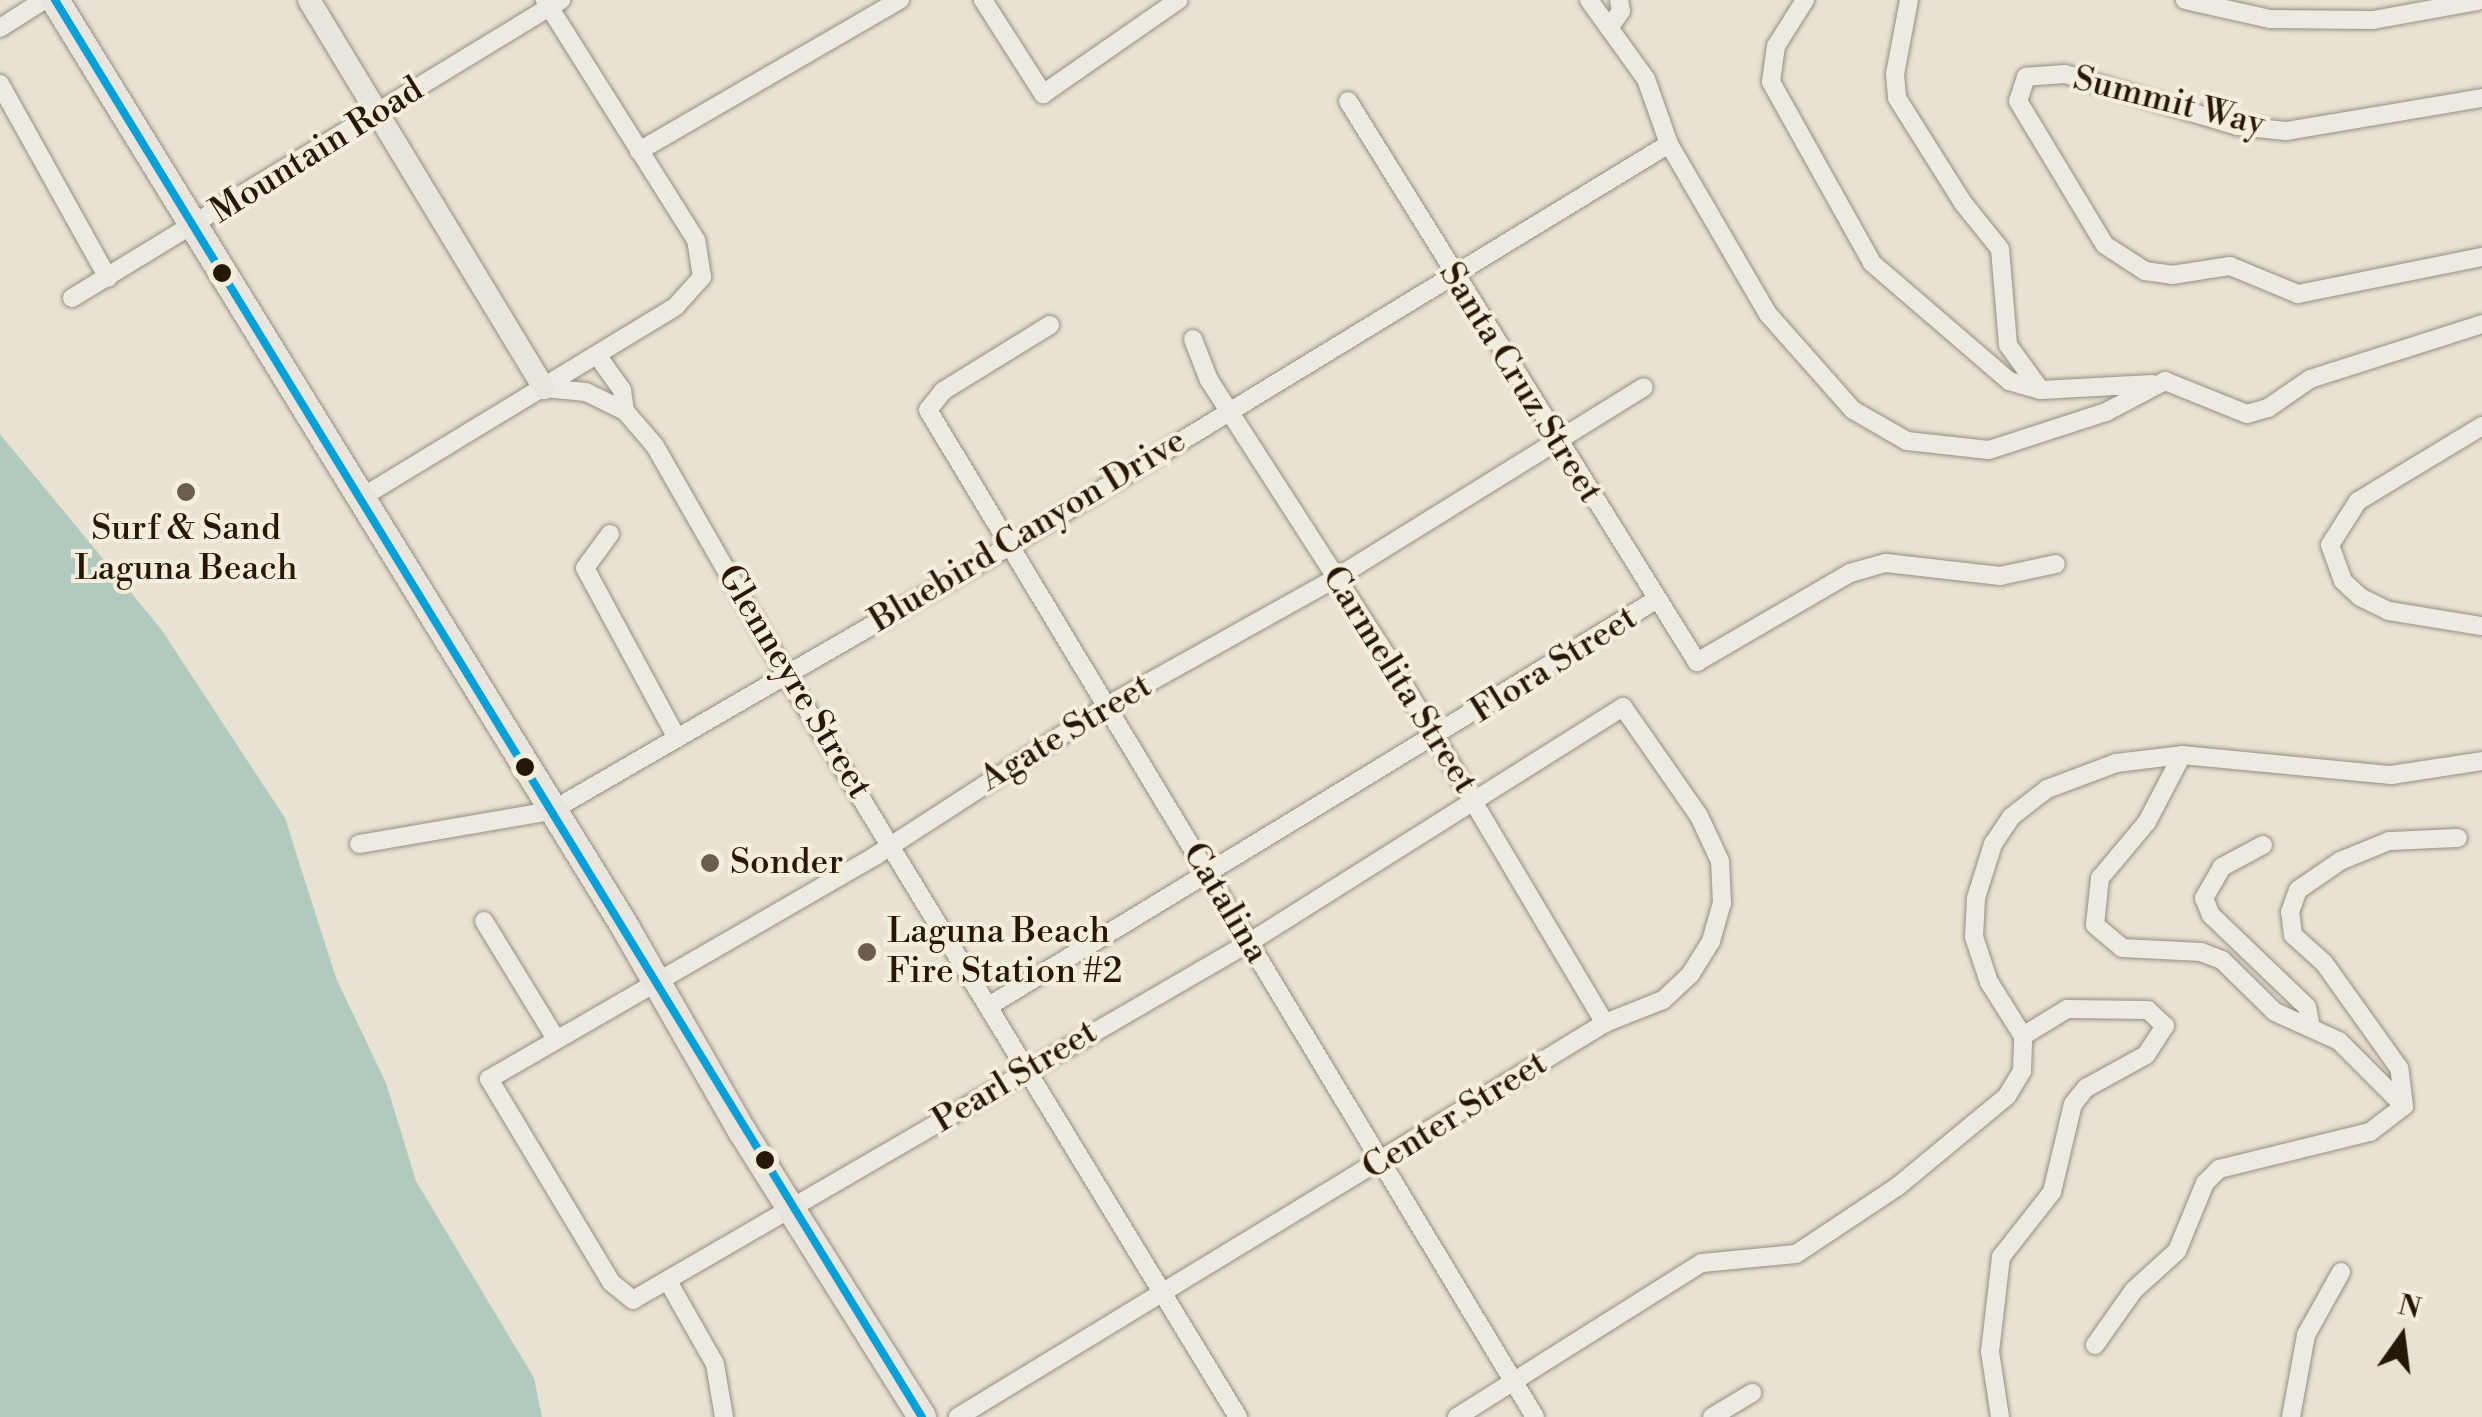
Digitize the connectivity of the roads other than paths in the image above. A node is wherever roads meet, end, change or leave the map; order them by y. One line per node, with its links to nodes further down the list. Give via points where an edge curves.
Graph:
1 (44, 0): 14 (street)
2 (55, 0): 22 (highway)
3 (309, 0): 19 (main road)
4 (900, 0): 21 (street)
5 (983, 0): 6 (street, via 1042,94)
6 (1178, 0)
7 (1590, 0): 15 (street)
8 (1619, 0): 15 (street, via 1621,11)
9 (1806, 0): 34 (street, via 1776,46 1771,82 1872,263 2010,381)
10 (1910, 0): 34 (street, via 1896,62 1897,98 1962,203 2000,249 2008,345)
11 (2185, 0): 12 (street, via 2270,19 2372,20)
12 (2478, 1)
13 (552, 2): 19 (street, Mountain Road); 21 (street)
14 (0, 28)
15 (1609, 28): 20 (street, via 1646,79)
16 (0, 84): 25 (street)
17 (2482, 98): 23 (street, Summit Way, via 2286,131 2237,126 2065,74 2026,78 2018,101 2104,245 2145,271 2230,266 2298,294)
18 (1348, 101): 24 (street, Santa Cruz Street)
19 (376, 113): 22 (street, Mountain Road); 33 (main road)
20 (1669, 144): 24 (street, Bluebird Canyon Drive); 31 (street, via 1768,314 1818,377 1876,426 1932,447 1988,450 2106,412)
21 (639, 151): 30 (street, via 703,256 702,277 690,294)
22 (194, 228): 25 (street, Mountain Road); 39 (highway)
23 (2482, 257)
24 (1452, 275): 35 (street, Bluebird Canyon Drive); 38 (street, Santa Cruz Street)
25 (108, 278): 26 (street, Mountain Road)
26 (72, 298)
27 (2482, 324): 31 (street, via 2310,378 2248,414 2230,411 2185,384)
28 (1050, 325): 41 (street, Catalina, via 944,391 928,410)
29 (1193, 338): 35 (street, Carmelita Street)
30 (598, 355): 33 (street); 36 (street, via 622,390)
31 (2153, 384): 34 (street)
32 (1644, 387): 38 (street, Agate Street)
33 (544, 388): 36 (street, Glenneyre Street, via 586,392); 39 (street)
34 (2041, 390)
35 (1227, 410): 41 (street, Bluebird Canyon Drive); 43 (street, Carmelita Street)
36 (625, 411): 46 (street, Glenneyre Street, via 655,446)
37 (2482, 426): 45 (street, via 2358,502 2330,545 2343,581 2360,597 2420,618)
38 (1556, 442): 43 (street, Agate Street); 44 (street, Santa Cruz Street)
39 (364, 496): 54 (highway)
40 (610, 534): 49 (street, via 586,568)
41 (1006, 548): 46 (street, Bluebird Canyon Drive); 47 (street, Catalina)
42 (2056, 564): 44 (street, Santa Cruz Street, via 2000,576 1886,563 1850,573 1697,662)
43 (1336, 578): 47 (street, Agate Street); 50 (street, Carmelita Street)
44 (1654, 601): 50 (street, Flora Street)
45 (2482, 626)
46 (786, 675): 49 (street, Bluebird Canyon Drive); 56 (street, Glenneyre Street)
47 (1105, 706): 56 (street, Agate Street); 59 (street, Catalina)
48 (1623, 706): 53 (street, Pearl Street); 64 (street, Center Street, via 1699,816 1720,862 1722,902 1711,941 1690,974 1663,1000)
49 (677, 738): 54 (street, Bluebird Canyon Drive)
50 (1436, 740): 53 (street, Carmelita Street); 59 (street, Flora Street)
51 (2182, 755): 52 (street, via 2391,775); 65 (street, via 2147,822 2100,878 2094,925 2122,948 2201,952 2222,960 2275,1012); 66 (street, via 2116,763 2047,788 2011,817 1993,844 1981,872 1974,937 1990,982)
52 (2482, 761)
53 (1475, 802): 61 (street, Pearl Street); 64 (street, Carmelita Street)
54 (551, 812): 57 (street, Bluebird Canyon Drive); 62 (highway)
55 (2458, 838): 69 (street, via 2389,842 2340,861 2298,890 2290,912 2294,934 2324,963 2399,1068)
56 (892, 842): 62 (street, Agate Street); 63 (street, Glenneyre Street)
57 (359, 844)
58 (2262, 845): 65 (street, via 2222,867 2204,898 2212,915 2307,1007)
59 (1208, 874): 61 (street, Catalina); 63 (street, Flora Street)
60 (484, 922): 67 (street)
61 (1250, 942): 68 (street, Pearl Street); 70 (street, Catalina)
62 (658, 983): 67 (street, Agate Street); 71 (highway)
63 (990, 1006): 68 (street, Glenneyre Street)
64 (1604, 1023): 70 (street, Center Street)
65 (2312, 1028): 69 (street, via 2339,1041)
66 (2023, 1036): 77 (street, via 2022,1071 2006,1096 1897,1187 1796,1254 1702,1264); 86 (street, via 2067,1009 2148,1010 2165,1026 2146,1055 2086,1088 2072,1104 2052,1192 2002,1257 1990,1352)
67 (556, 1039): 73 (street, Agate Street, via 490,1079)
68 (1028, 1068): 71 (street, Pearl Street); 75 (street, Glenneyre Street)
69 (2404, 1106): 76 (street, via 2370,1132 2219,1169 2205,1182 2177,1251 2134,1290)
70 (1382, 1162): 75 (street, Center Street); 77 (street, Catalina)
71 (794, 1211): 74 (street, Pearl Street); 80 (highway)
72 (2341, 1272): 87 (street, via 2306,1335)
73 (611, 1282): 74 (street, Pearl Street, via 633,1300)
74 (669, 1284): 79 (street, via 715,1364)
75 (1163, 1292): 81 (street, Center Street); 82 (street, Glenneyre Street)
76 (2095, 1345)
77 (1513, 1382): 83 (street); 84 (street, Catalina)
78 (1752, 1392): 85 (street)
79 (724, 1417)
80 (922, 1417)
81 (958, 1417)
82 (1238, 1417)
83 (1457, 1417)
84 (1535, 1417)
85 (1712, 1417)
86 (2000, 1417)
87 (2291, 1417)

